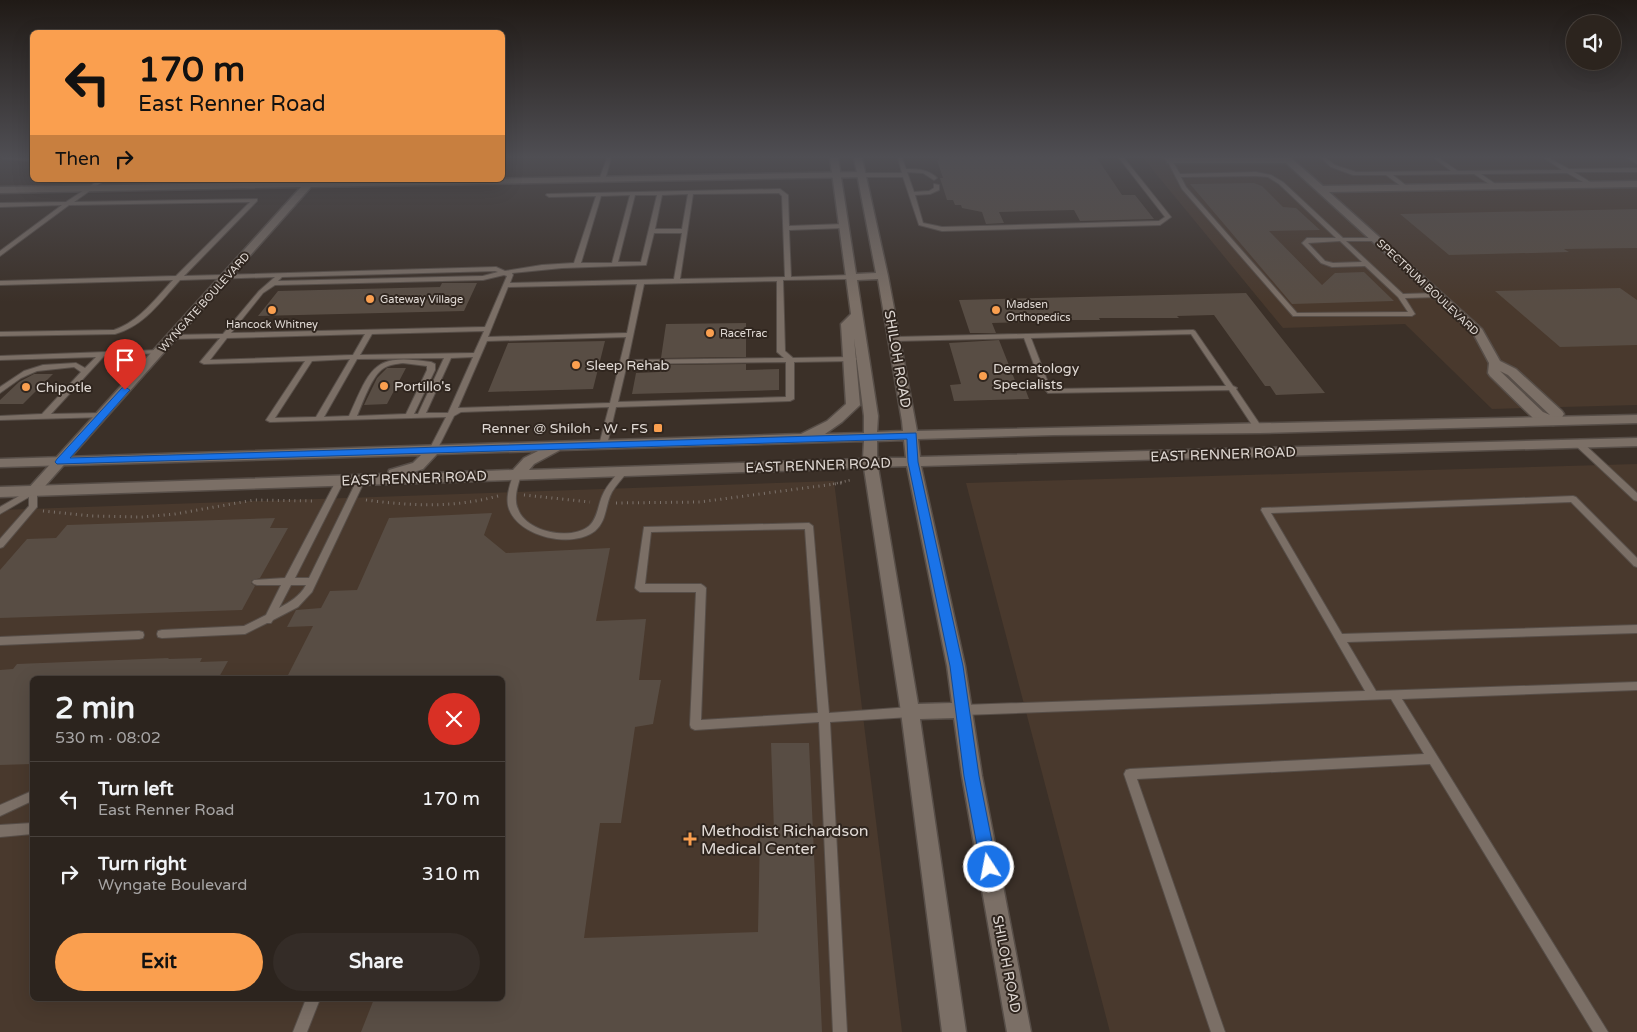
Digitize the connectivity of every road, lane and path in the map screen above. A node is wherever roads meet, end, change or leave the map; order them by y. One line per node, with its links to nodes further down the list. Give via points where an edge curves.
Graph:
1 (64, 206): 22 (lane)
2 (249, 206): 31 (lane)
3 (290, 206): 28 (main road, WYNGATE BOULEVARD)
4 (595, 206): 25 (lane)
5 (630, 206): 23 (lane)
6 (657, 206): 18 (lane)
7 (689, 206): 19 (lane)
8 (786, 206): 17 (lane)
9 (841, 206): 16 (main road)
10 (868, 206): 29 (main road, SHILOH ROAD)
11 (916, 206): 12 (lane, via 921,224 942,229 1160,223 1168,217)
12 (1159, 206)
13 (1200, 206): 39 (lane, via 1295,315 1412,314)
14 (1306, 206): 20 (lane)
15 (1340, 206): 21 (main road, SPECTRUM BOULEVARD)
16 (844, 226): 17 (lane); 30 (main road)
17 (786, 228): 32 (lane)
18 (651, 231): 19 (lane); 23 (lane, via 644,264)
19 (685, 231): 33 (lane)
20 (1341, 239): 21 (lane); 24 (lane); 24 (lane, via 1307,240 1305,243 1323,262)
21 (1376, 239): 38 (main road, SPECTRUM BOULEVARD)
22 (0, 254)
23 (615, 264): 25 (lane)
24 (1366, 264): 39 (lane)
25 (577, 265): 26 (lane, via 535,266)
26 (505, 272): 27 (lane, via 496,269); 36 (lane, via 482,278); 37 (lane, via 510,275)
27 (281, 274): 28 (lane); 36 (lane)
28 (227, 276): 31 (lane); 46 (main road, WYNGATE BOULEVARD)
29 (883, 276): 30 (main road); 48 (main road, SHILOH ROAD)
30 (851, 277): 32 (lane); 58 (main road, via 856,315 847,324)
31 (178, 278): 35 (lane); 42 (lane, via 126,329 114,332)
32 (784, 279): 33 (lane); 57 (lane, via 781,352)
33 (677, 281): 34 (lane)
34 (641, 282): 37 (lane); 43 (lane)
35 (0, 283)
36 (273, 283): 45 (lane, via 261,292)
37 (506, 285): 40 (lane)
38 (1439, 295): 39 (lane); 73 (main road, SPECTRUM BOULEVARD, via 1478,331 1495,363 1494,373 1538,415)
39 (1401, 296)
40 (488, 330): 41 (lane); 47 (lane)
41 (370, 332): 45 (lane); 53 (lane)
42 (0, 334)
43 (630, 335): 47 (lane); 59 (lane)
44 (1026, 335): 48 (lane); 61 (lane, via 1193,332); 61 (lane, via 1046,386 1051,391)
45 (226, 336): 46 (lane); 56 (lane, via 204,362)
46 (173, 337): 49 (main road, WYNGATE BOULEVARD)
47 (484, 339): 52 (lane)
48 (895, 339): 75 (main road, SHILOH ROAD)
49 (159, 352): 50 (lane); 64 (main road, WYNGATE BOULEVARD)
50 (102, 354): 55 (lane); 60 (lane)
51 (449, 355): 52 (lane); 54 (lane); 66 (lane)
52 (477, 355): 67 (lane)
53 (355, 357): 54 (lane); 56 (lane); 70 (lane)
54 (380, 357): 71 (lane)
55 (0, 358)
56 (310, 358): 70 (lane, via 270,420)
57 (790, 359): 58 (lane); 59 (lane); 63 (lane, via 790,398)
58 (856, 359): 76 (main road, via 871,416); 77 (main road, via 853,405 837,421 813,434)
59 (624, 362): 63 (lane)
60 (85, 372): 62 (lane, via 76,365 45,366 16,376); 68 (lane)
61 (1233, 388): 74 (lane)
62 (0, 391)
63 (614, 406): 67 (lane, via 459,410); 80 (lane)
64 (103, 415): 68 (lane); 83 (main road, WYNGATE BOULEVARD)
65 (409, 416): 66 (lane); 71 (lane); 71 (lane, via 432,370 431,364 391,363 378,368)
66 (421, 416): 67 (lane)
67 (451, 416): 82 (lane)
68 (44, 417): 69 (lane)
69 (0, 418)
70 (319, 418): 71 (lane)
71 (348, 418)
72 (1637, 419): 73 (main road, EAST RENNER ROAD)
73 (1553, 421): 74 (main road, EAST RENNER ROAD); 79 (main road)
74 (1259, 429): 75 (main road, EAST RENNER ROAD)
75 (912, 436): 76 (main road, EAST RENNER ROAD); 84 (main road, SHILOH ROAD)
76 (870, 437): 77 (main road, EAST RENNER ROAD); 86 (main road)
77 (784, 440): 80 (main road, EAST RENNER ROAD)
78 (1637, 442): 79 (main road, EAST RENNER ROAD)
79 (1579, 444): 84 (main road, EAST RENNER ROAD); 95 (lane)
80 (604, 445): 81 (main road, EAST RENNER ROAD)
81 (558, 446): 82 (main road, EAST RENNER ROAD); 88 (main road, via 528,461)
82 (433, 450): 83 (main road, EAST RENNER ROAD); 89 (main road, via 418,466)
83 (61, 462): 85 (main road, EAST RENNER ROAD); 92 (main road, WYNGATE BOULEVARD)
84 (913, 462): 86 (main road, EAST RENNER ROAD); 115 (main road, SHILOH ROAD)
85 (0, 463)
86 (870, 463): 87 (main road, EAST RENNER ROAD); 116 (main road)
87 (624, 471): 88 (main road, EAST RENNER ROAD); 98 (lane)
88 (517, 475): 89 (main road, EAST RENNER ROAD); 94 (lane)
89 (367, 480): 91 (main road, EAST RENNER ROAD); 96 (lane)
90 (851, 480): 98 (path, via 700,502)
91 (340, 481): 92 (main road, EAST RENNER ROAD); 97 (lane)
92 (33, 491): 93 (main road, EAST RENNER ROAD); 99 (lane); 100 (lane)
93 (0, 492)
94 (513, 495): 96 (path, via 455,506 430,507); 98 (path); 98 (lane, via 514,509 530,528 568,536 595,526)
95 (1637, 498)
96 (351, 500): 104 (lane)
97 (330, 501): 99 (path, via 254,500 146,517 74,516); 103 (lane)
98 (603, 503)
99 (32, 510): 101 (lane)
100 (0, 511)
101 (0, 545)
102 (1637, 564): 110 (lane, via 1573,499 1265,510)
103 (288, 581): 104 (lane); 105 (lane); 106 (lane)
104 (312, 581): 106 (lane, via 294,604)
105 (257, 582)
106 (268, 620): 108 (lane, via 245,630)
107 (1637, 629): 110 (lane)
108 (162, 634)
109 (139, 635): 111 (lane)
110 (1340, 638): 114 (lane)
111 (0, 641)
112 (1637, 686): 113 (lane)
113 (1394, 695): 114 (lane); 118 (lane)
114 (1373, 696): 115 (lane)
115 (963, 710): 116 (main road); 127 (main road, SHILOH ROAD, via 972,776)
116 (910, 712): 117 (lane); 126 (main road)
117 (824, 718): 117 (lane, via 695,725 701,588 640,588 647,529 809,526); 125 (lane)
118 (1433, 759): 128 (lane, via 1130,774); 129 (lane)
119 (30, 797): 120 (lane)
120 (0, 811)
121 (30, 829): 122 (lane)
122 (0, 831)
123 (311, 1001): 124 (lane)
124 (300, 1032)
125 (840, 1032)
126 (954, 1032)
127 (1020, 1032)
128 (1218, 1032)
129 (1600, 1032)

